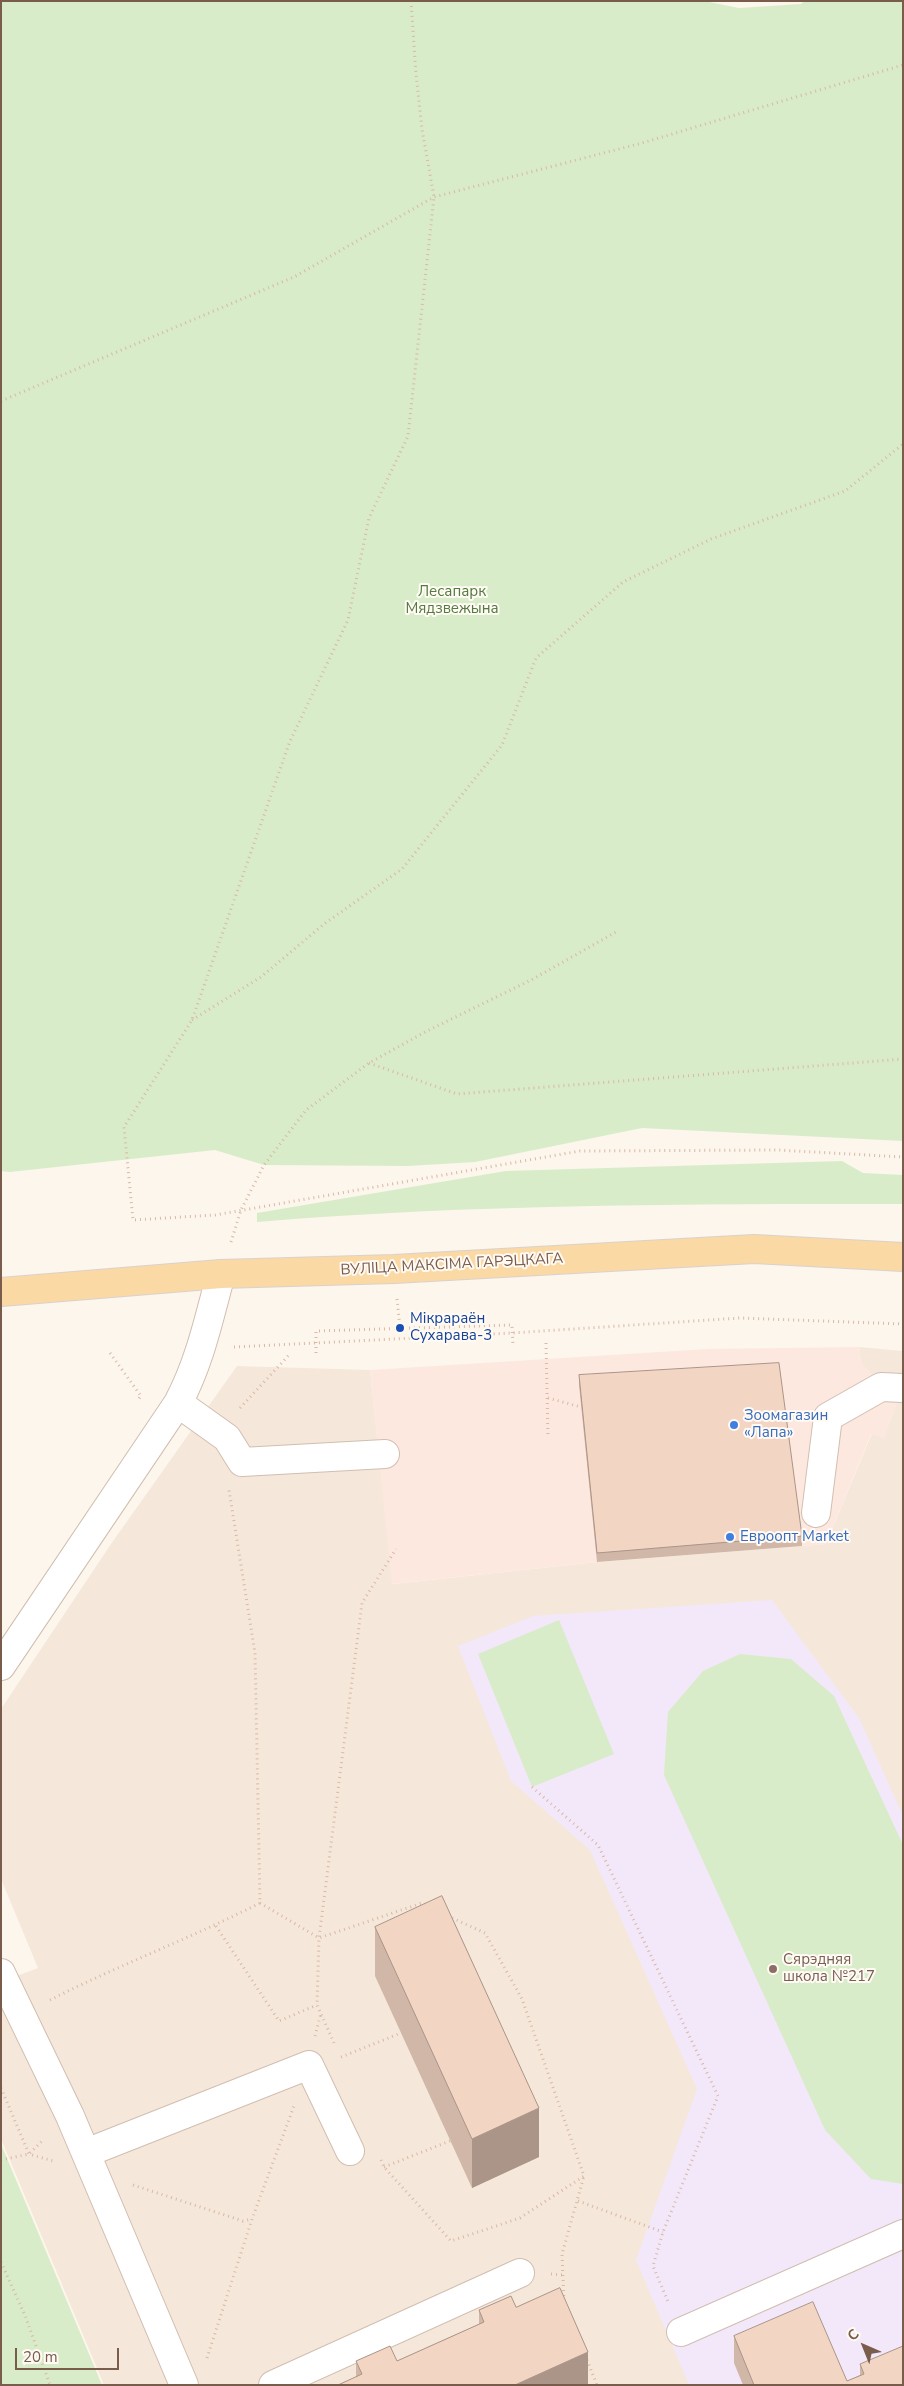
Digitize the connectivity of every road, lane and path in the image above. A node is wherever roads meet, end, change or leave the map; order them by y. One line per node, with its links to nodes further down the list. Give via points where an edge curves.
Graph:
1 (411, 1): 3 (path, via 422,129)
2 (903, 65): 3 (path, via 642,143)
3 (434, 196): 4 (path, via 294,277); 7 (path, via 408,436 369,518 348,620 290,741)
4 (1, 400)
5 (903, 444): 7 (path, via 845,491 711,539 623,582 536,658 502,745 402,869 324,924 261,977)
6 (616, 932): 9 (path, via 533,979)
7 (192, 1020): 11 (path, via 124,1127 133,1220 215,1215)
8 (903, 1059): 9 (path, via 457,1094)
9 (369, 1063): 11 (path, via 306,1110 264,1165)
10 (903, 1157): 11 (path, via 778,1150 580,1151)
11 (241, 1210): 13 (path)
12 (903, 1257): 13 (main road, ВУЛІЦА МАКСІМА ГАРЭЦКАГА, via 754,1250 394,1269)
13 (221, 1274): 14 (main road, ВУЛІЦА МАКСІМА ГАРЭЦКАГА); 20 (lane)
14 (1, 1292)
15 (903, 1324): 16 (path, via 740,1318)
16 (512, 1333): 17 (path); 17 (path, via 512,1324 316,1331); 19 (path)
17 (316, 1342): 20 (path); 22 (path)
18 (546, 1343): 25 (path)
19 (513, 1345)
20 (201, 1350): 26 (lane)
21 (110, 1353): 27 (path, via 141,1396)
22 (316, 1353)
23 (289, 1355): 29 (path, via 233,1416)
24 (903, 1388): 33 (lane, via 881,1387 828,1417)
25 (548, 1398): 28 (path); 30 (path)
26 (178, 1403): 29 (lane); 35 (lane)
27 (136, 1405)
28 (581, 1407)
29 (227, 1438): 31 (lane, via 242,1462)
30 (548, 1438)
31 (385, 1454)
32 (229, 1487): 37 (path, via 255,1653)
33 (816, 1512)
34 (396, 1549): 41 (path, via 362,1603)
35 (1, 1666)
36 (532, 1787): 62 (path, via 598,1845 718,2096)
37 (260, 1903): 40 (path); 41 (path)
38 (431, 1908): 41 (path, via 422,1903)
39 (449, 1916): 59 (path, via 485,1933 522,1999)
40 (216, 1926): 43 (path, via 112,1969); 44 (path, via 279,2020)
41 (319, 1938): 44 (path)
42 (1, 1974): 51 (lane)
43 (44, 2002)
44 (317, 2005): 45 (path)
45 (321, 2013): 47 (path); 49 (path)
46 (401, 2033): 47 (path)
47 (339, 2058): 48 (path)
48 (343, 2066)
49 (306, 2067): 53 (lane, via 309,2065); 57 (lane); 61 (path)
50 (1, 2088): 54 (path)
51 (70, 2116): 54 (path); 57 (lane)
52 (450, 2141): 58 (path)
53 (350, 2151)
54 (29, 2154): 56 (path); 57 (path)
55 (381, 2159): 58 (path)
56 (1, 2160)
57 (90, 2163): 61 (path, via 243,2221); 71 (lane)
58 (384, 2168): 59 (path, via 451,2241 520,2218)
59 (584, 2176): 60 (path)
60 (578, 2201): 62 (path); 66 (path, via 562,2254)
61 (252, 2219): 69 (path)
62 (663, 2232): 67 (path, via 652,2266)
63 (903, 2234): 67 (lane)
64 (1, 2262): 70 (path)
65 (520, 2273): 72 (lane)
66 (565, 2309)
67 (681, 2332)
68 (583, 2351): 73 (path)
69 (204, 2366)
70 (50, 2385)
71 (184, 2385)
72 (274, 2385)
73 (598, 2385)

